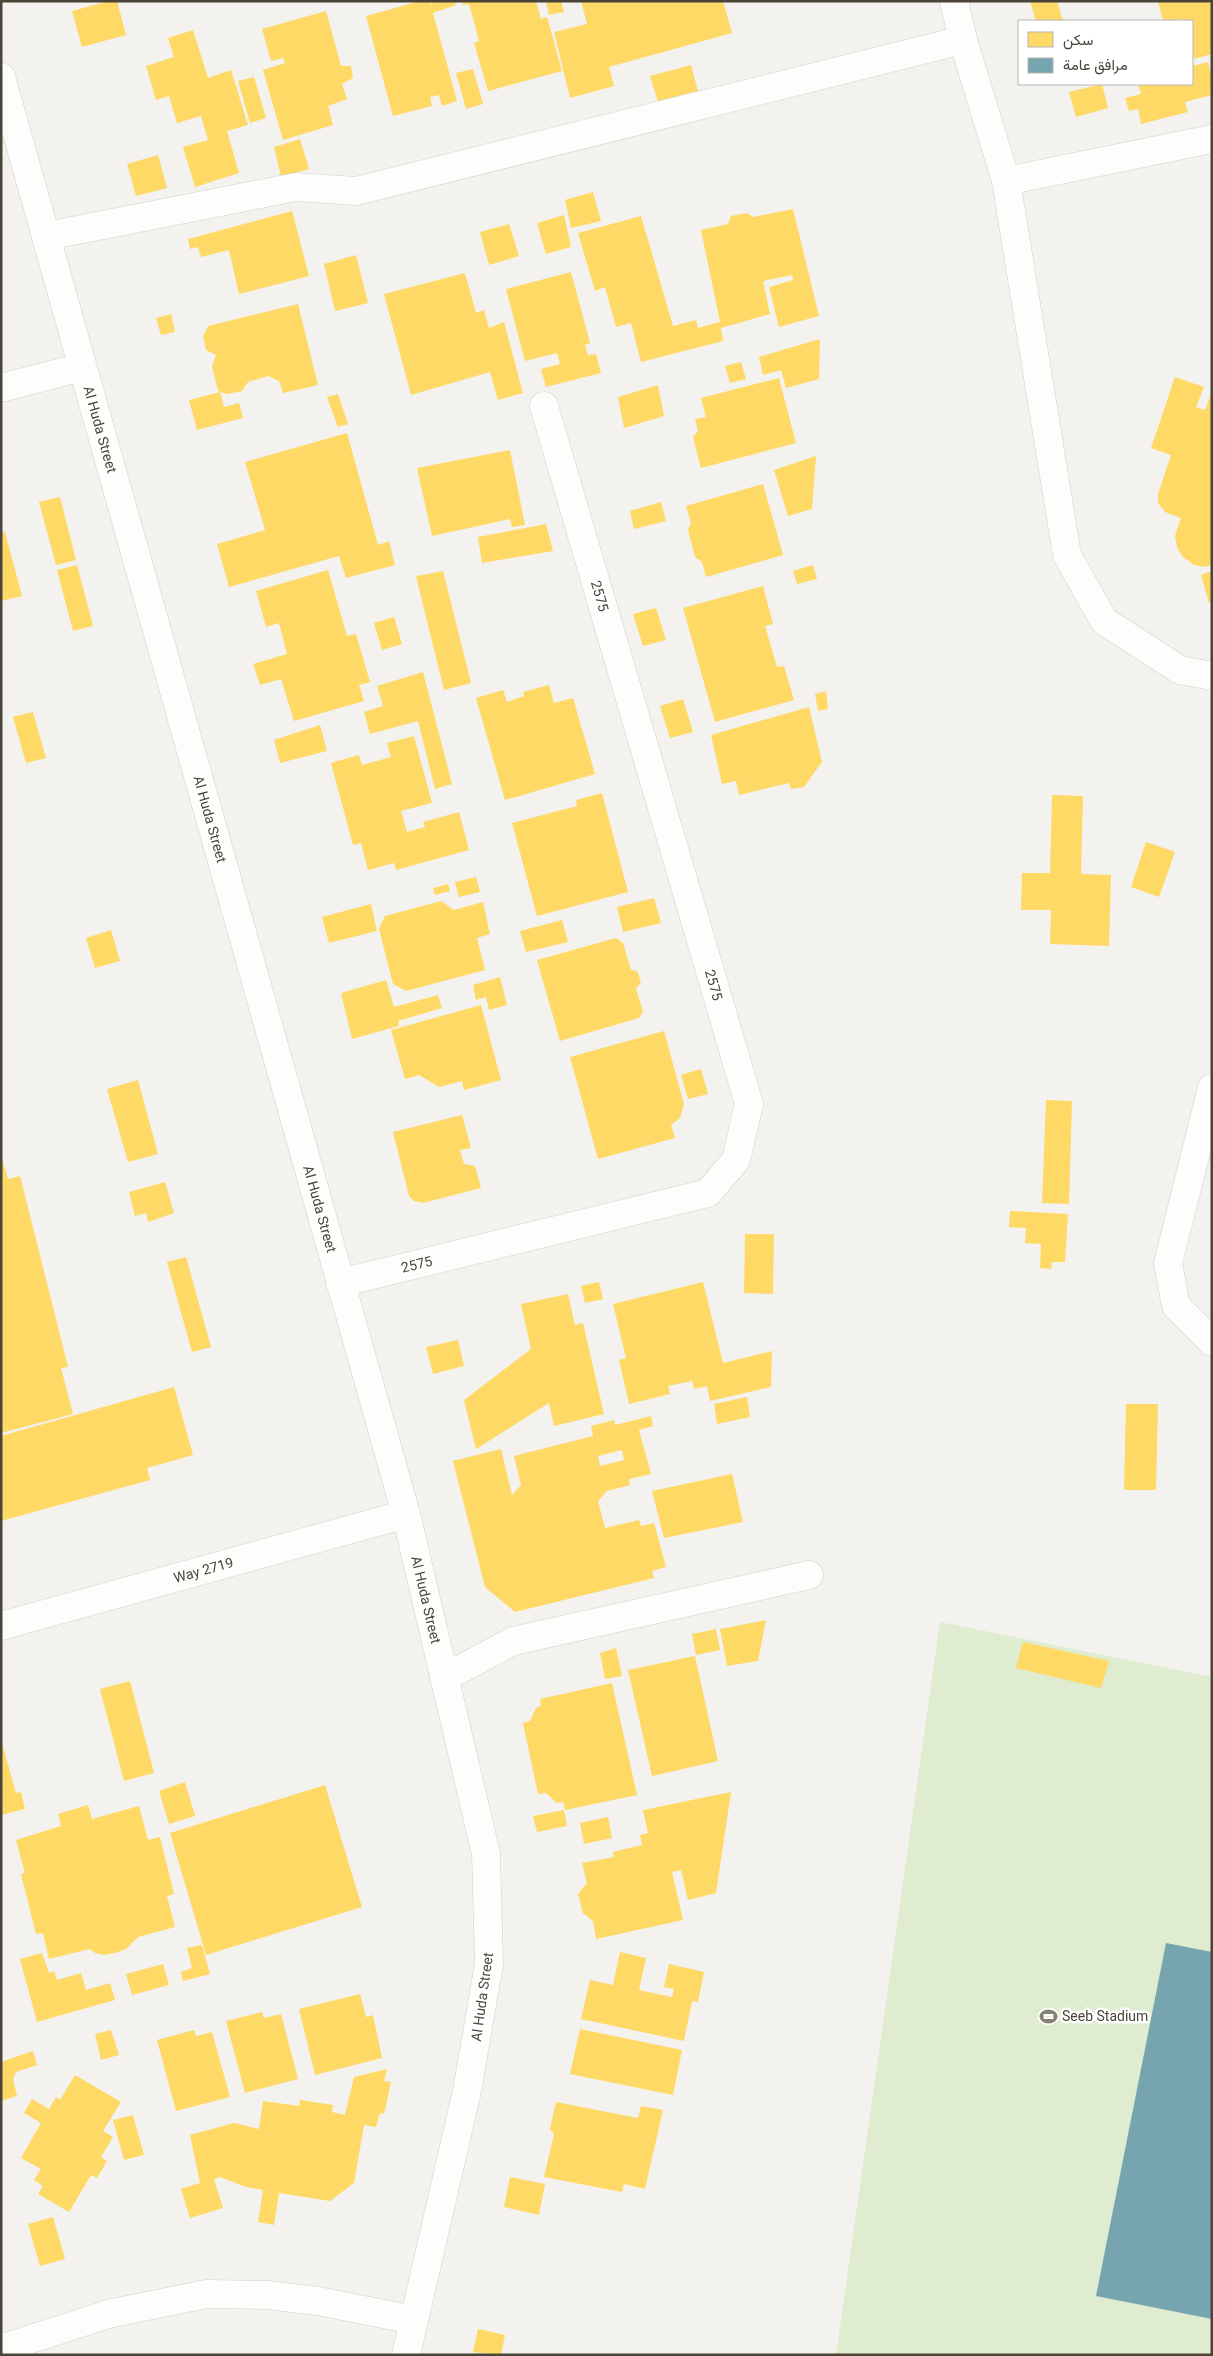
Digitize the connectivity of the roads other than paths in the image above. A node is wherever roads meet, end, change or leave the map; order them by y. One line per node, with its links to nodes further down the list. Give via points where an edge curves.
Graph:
1 (954, 1): 2 (street)
2 (963, 40): 5 (street); 6 (street, via 356,191 296,187)
3 (1, 77): 6 (street, Al Huda Street)
4 (1212, 138): 5 (street)
5 (1006, 181): 10 (street, via 1067,555 1104,621 1180,670)
6 (47, 236): 7 (street, Al Huda Street)
7 (82, 367): 8 (street); 12 (street, Al Huda Street)
8 (1, 388)
9 (544, 406): 12 (street, 2575, via 749,1104 739,1151 736,1160 708,1193)
10 (1212, 676)
11 (1212, 1088): 13 (street, via 1168,1263 1176,1306)
12 (340, 1283): 14 (street, Al Huda Street)
13 (1212, 1342)
14 (406, 1514): 16 (street, Way 2719); 17 (street, Al Huda Street)
15 (809, 1575): 17 (street, via 513,1641)
16 (1, 1626)
17 (444, 1678): 18 (street, Al Huda Street, via 486,1854 489,1964 467,2091)
18 (414, 2320): 19 (street, via 310,2300 268,2295 206,2294 108,2314); 20 (street, Al Huda Street)
19 (1, 2349)
20 (406, 2355)

